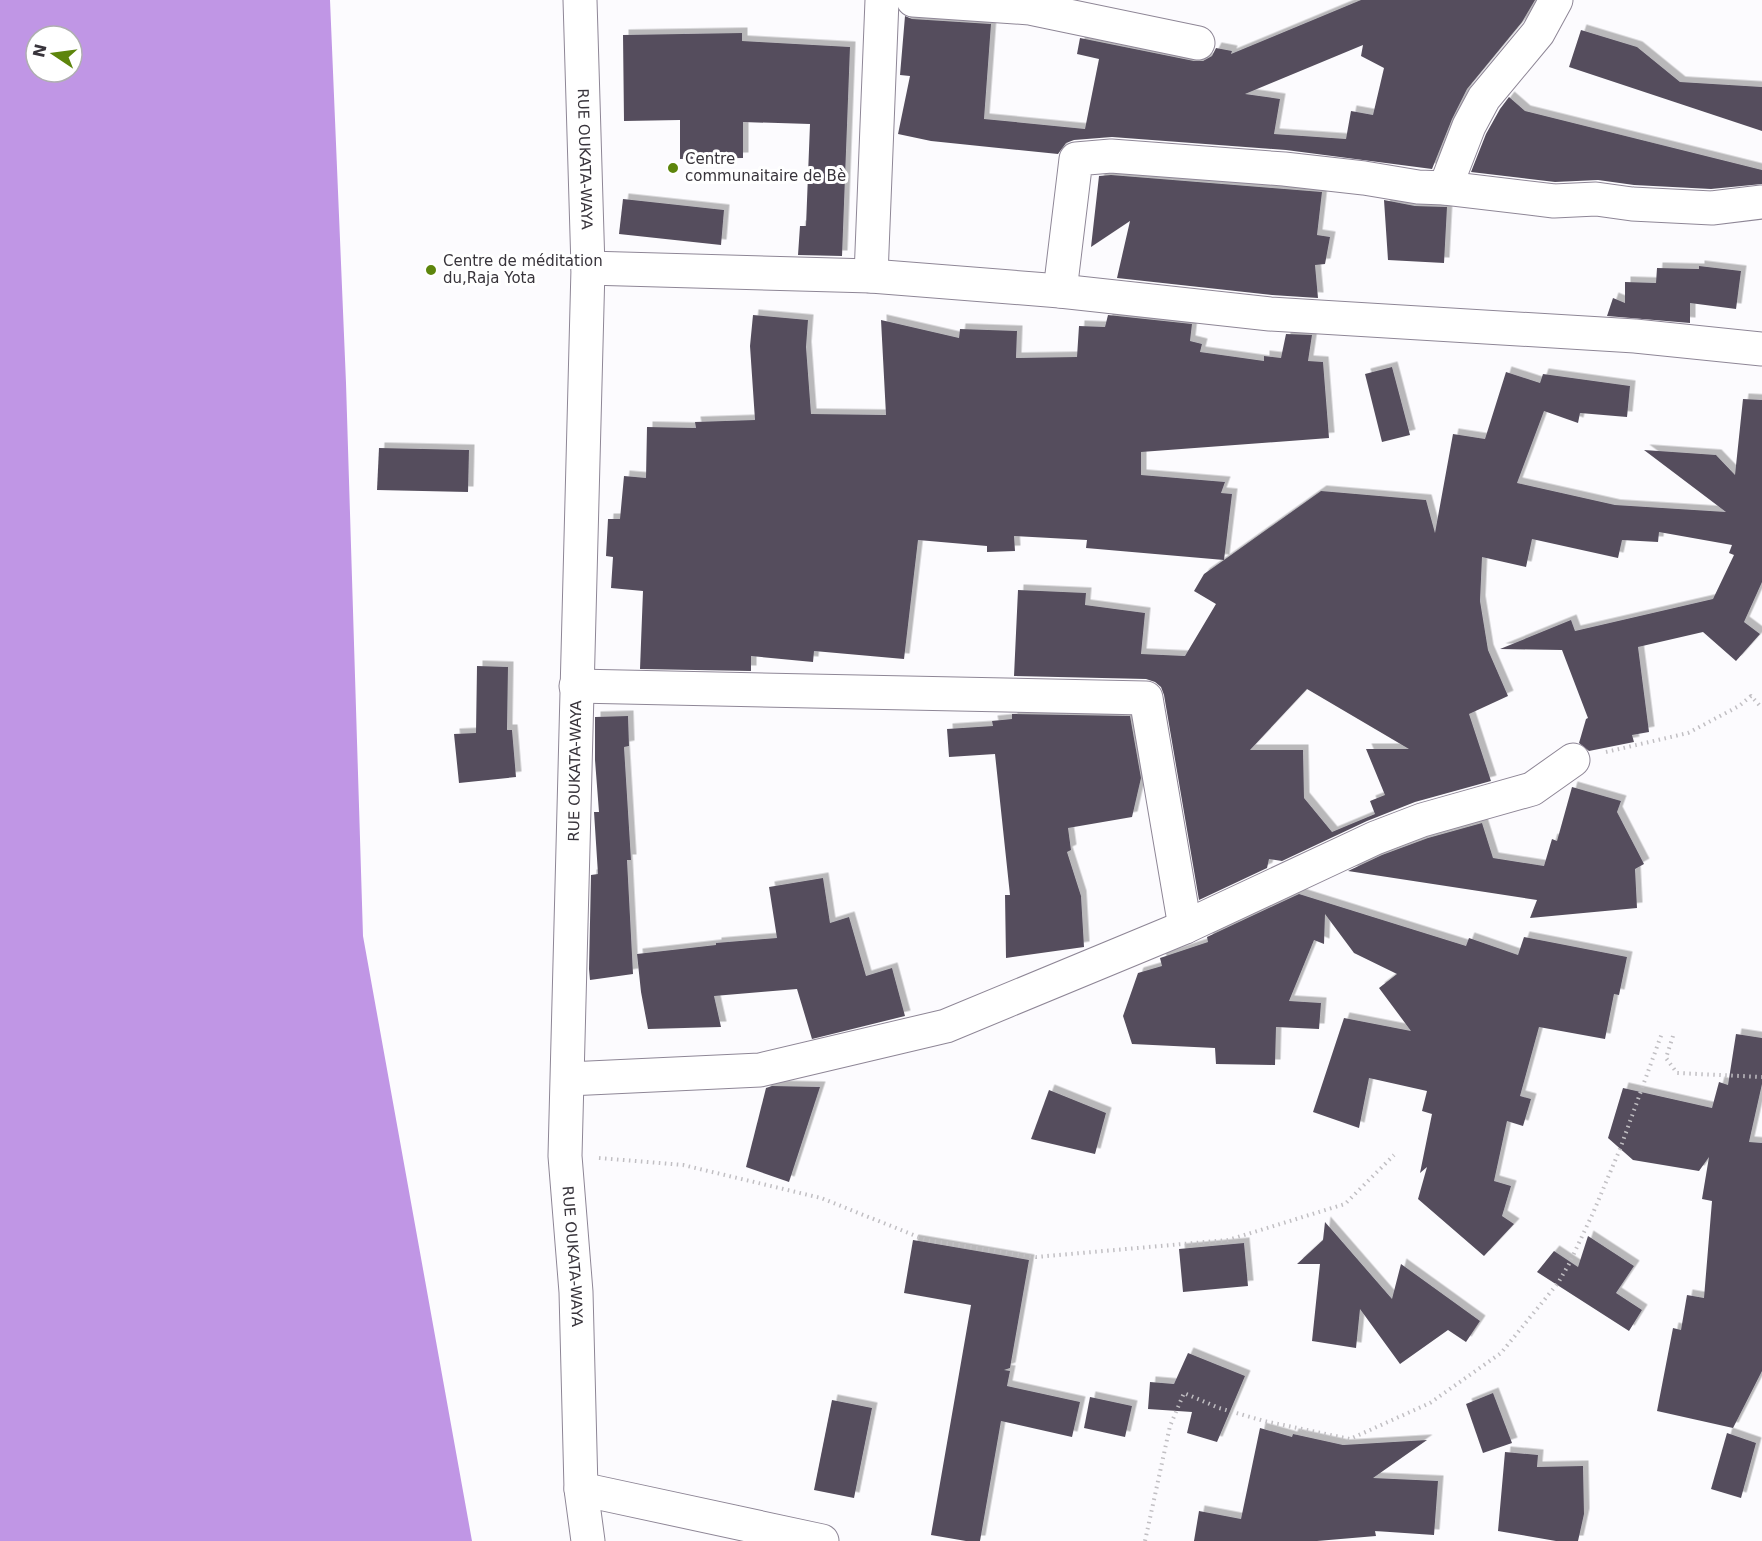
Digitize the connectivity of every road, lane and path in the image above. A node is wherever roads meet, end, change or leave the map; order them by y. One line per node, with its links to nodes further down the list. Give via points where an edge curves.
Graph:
1 (580, 0): 8 (street, RUE OUKATA-WAYA)
2 (882, 0): 9 (street)
3 (913, 0): 5 (street, via 1030,8)
4 (1556, 0): 6 (street, via 1538,33 1484,98)
5 (1198, 43)
6 (1445, 188): 7 (street, via 1554,201 1596,199 1712,208); 10 (street, via 1158,159 1076,159)
7 (1762, 202)
8 (588, 268): 9 (street); 12 (street, RUE OUKATA-WAYA)
9 (871, 276): 10 (street)
10 (1060, 291): 11 (street, via 1270,314 1635,336)
11 (1762, 349)
12 (576, 686): 15 (street, via 1146,698); 19 (street, RUE OUKATA-WAYA)
13 (1762, 708): 14 (path, via 1751,696 1688,734)
14 (1573, 760): 15 (street, via 1532,789 1422,820 1375,838)
15 (1185, 927): 19 (street, via 946,1026 760,1070)
16 (1662, 1033): 25 (path, via 1620,1149 1569,1264 1558,1284 1501,1353 1430,1403 1350,1440 1264,1421 1184,1394 1170,1426)
17 (1673, 1036): 18 (path, via 1666,1058 1677,1073)
18 (1762, 1077)
19 (568, 1079): 21 (street, RUE OUKATA-WAYA)
20 (1394, 1155): 21 (path, via 1345,1204 1228,1240 1036,1257 926,1240 821,1198 683,1165)
21 (565, 1156): 22 (street, RUE OUKATA-WAYA, via 576,1292)
22 (581, 1489): 23 (street, RUE OUKATA-WAYA); 24 (street)
23 (588, 1541)
24 (822, 1541)
25 (1145, 1541)

